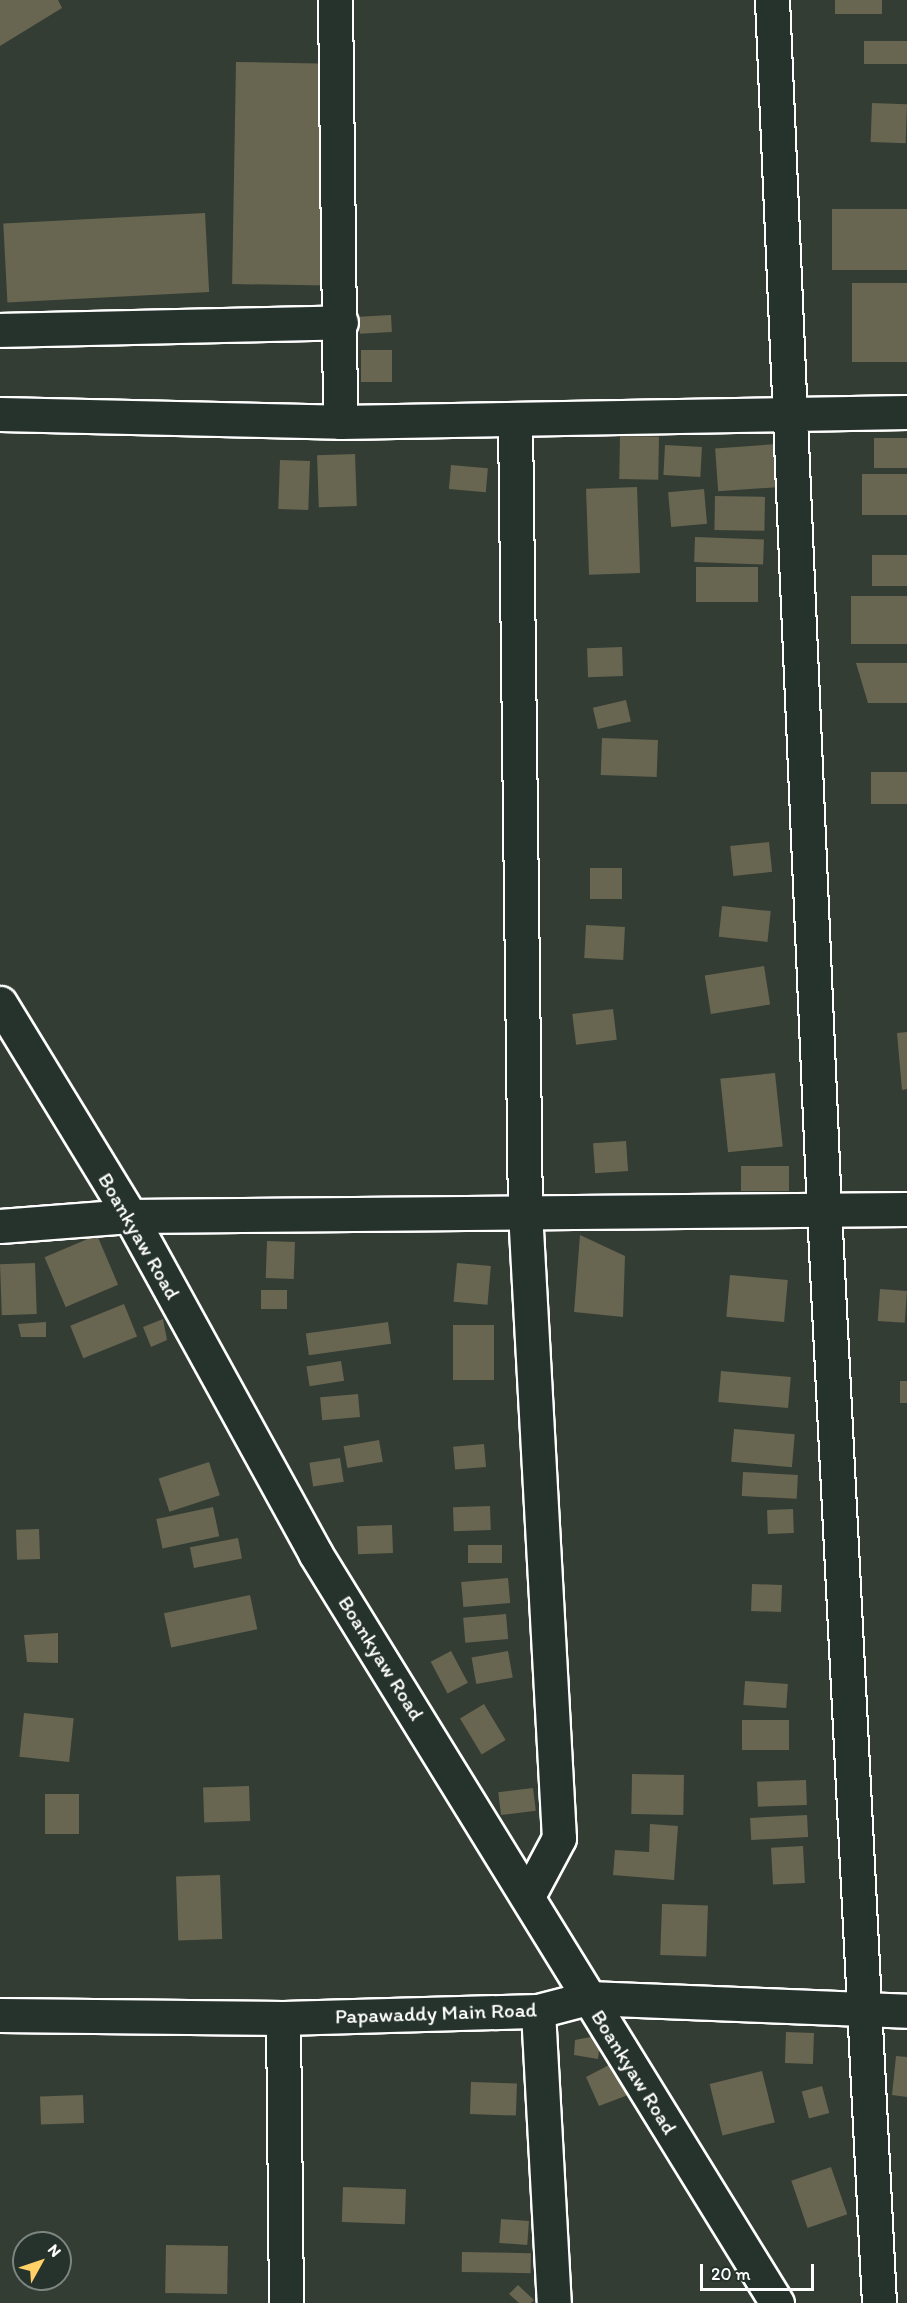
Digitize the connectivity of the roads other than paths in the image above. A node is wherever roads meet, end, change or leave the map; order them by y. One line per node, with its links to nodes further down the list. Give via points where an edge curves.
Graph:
1 (335, 0): 3 (street)
2 (772, 0): 5 (street)
3 (341, 322): 4 (street); 9 (street)
4 (0, 330)
5 (787, 412): 6 (street); 8 (street); 12 (street)
6 (907, 412)
7 (0, 414): 9 (street)
8 (515, 420): 9 (street); 13 (street)
9 (340, 422)
10 (0, 1003): 14 (street, Boankyaw Road)
11 (907, 1209): 12 (street)
12 (824, 1210): 13 (street); 18 (street)
13 (525, 1211): 14 (street); 16 (street, via 559,1838)
14 (130, 1216): 15 (street); 16 (street, Boankyaw Road, via 315,1553)
15 (0, 1226)
16 (528, 1896): 17 (street, Boankyaw Road)
17 (588, 1998): 18 (street, Papawaddy Main Road); 19 (street, Papawaddy Main Road); 25 (street, Boankyaw Road)
18 (866, 2010): 20 (street, Papawaddy Main Road); 26 (street)
19 (538, 2011): 22 (street, Papawaddy Main Road); 24 (street)
20 (907, 2011)
21 (0, 2015): 22 (street, Papawaddy Main Road)
22 (283, 2018): 23 (street)
23 (286, 2303)
24 (554, 2303)
25 (777, 2303)
26 (879, 2303)

